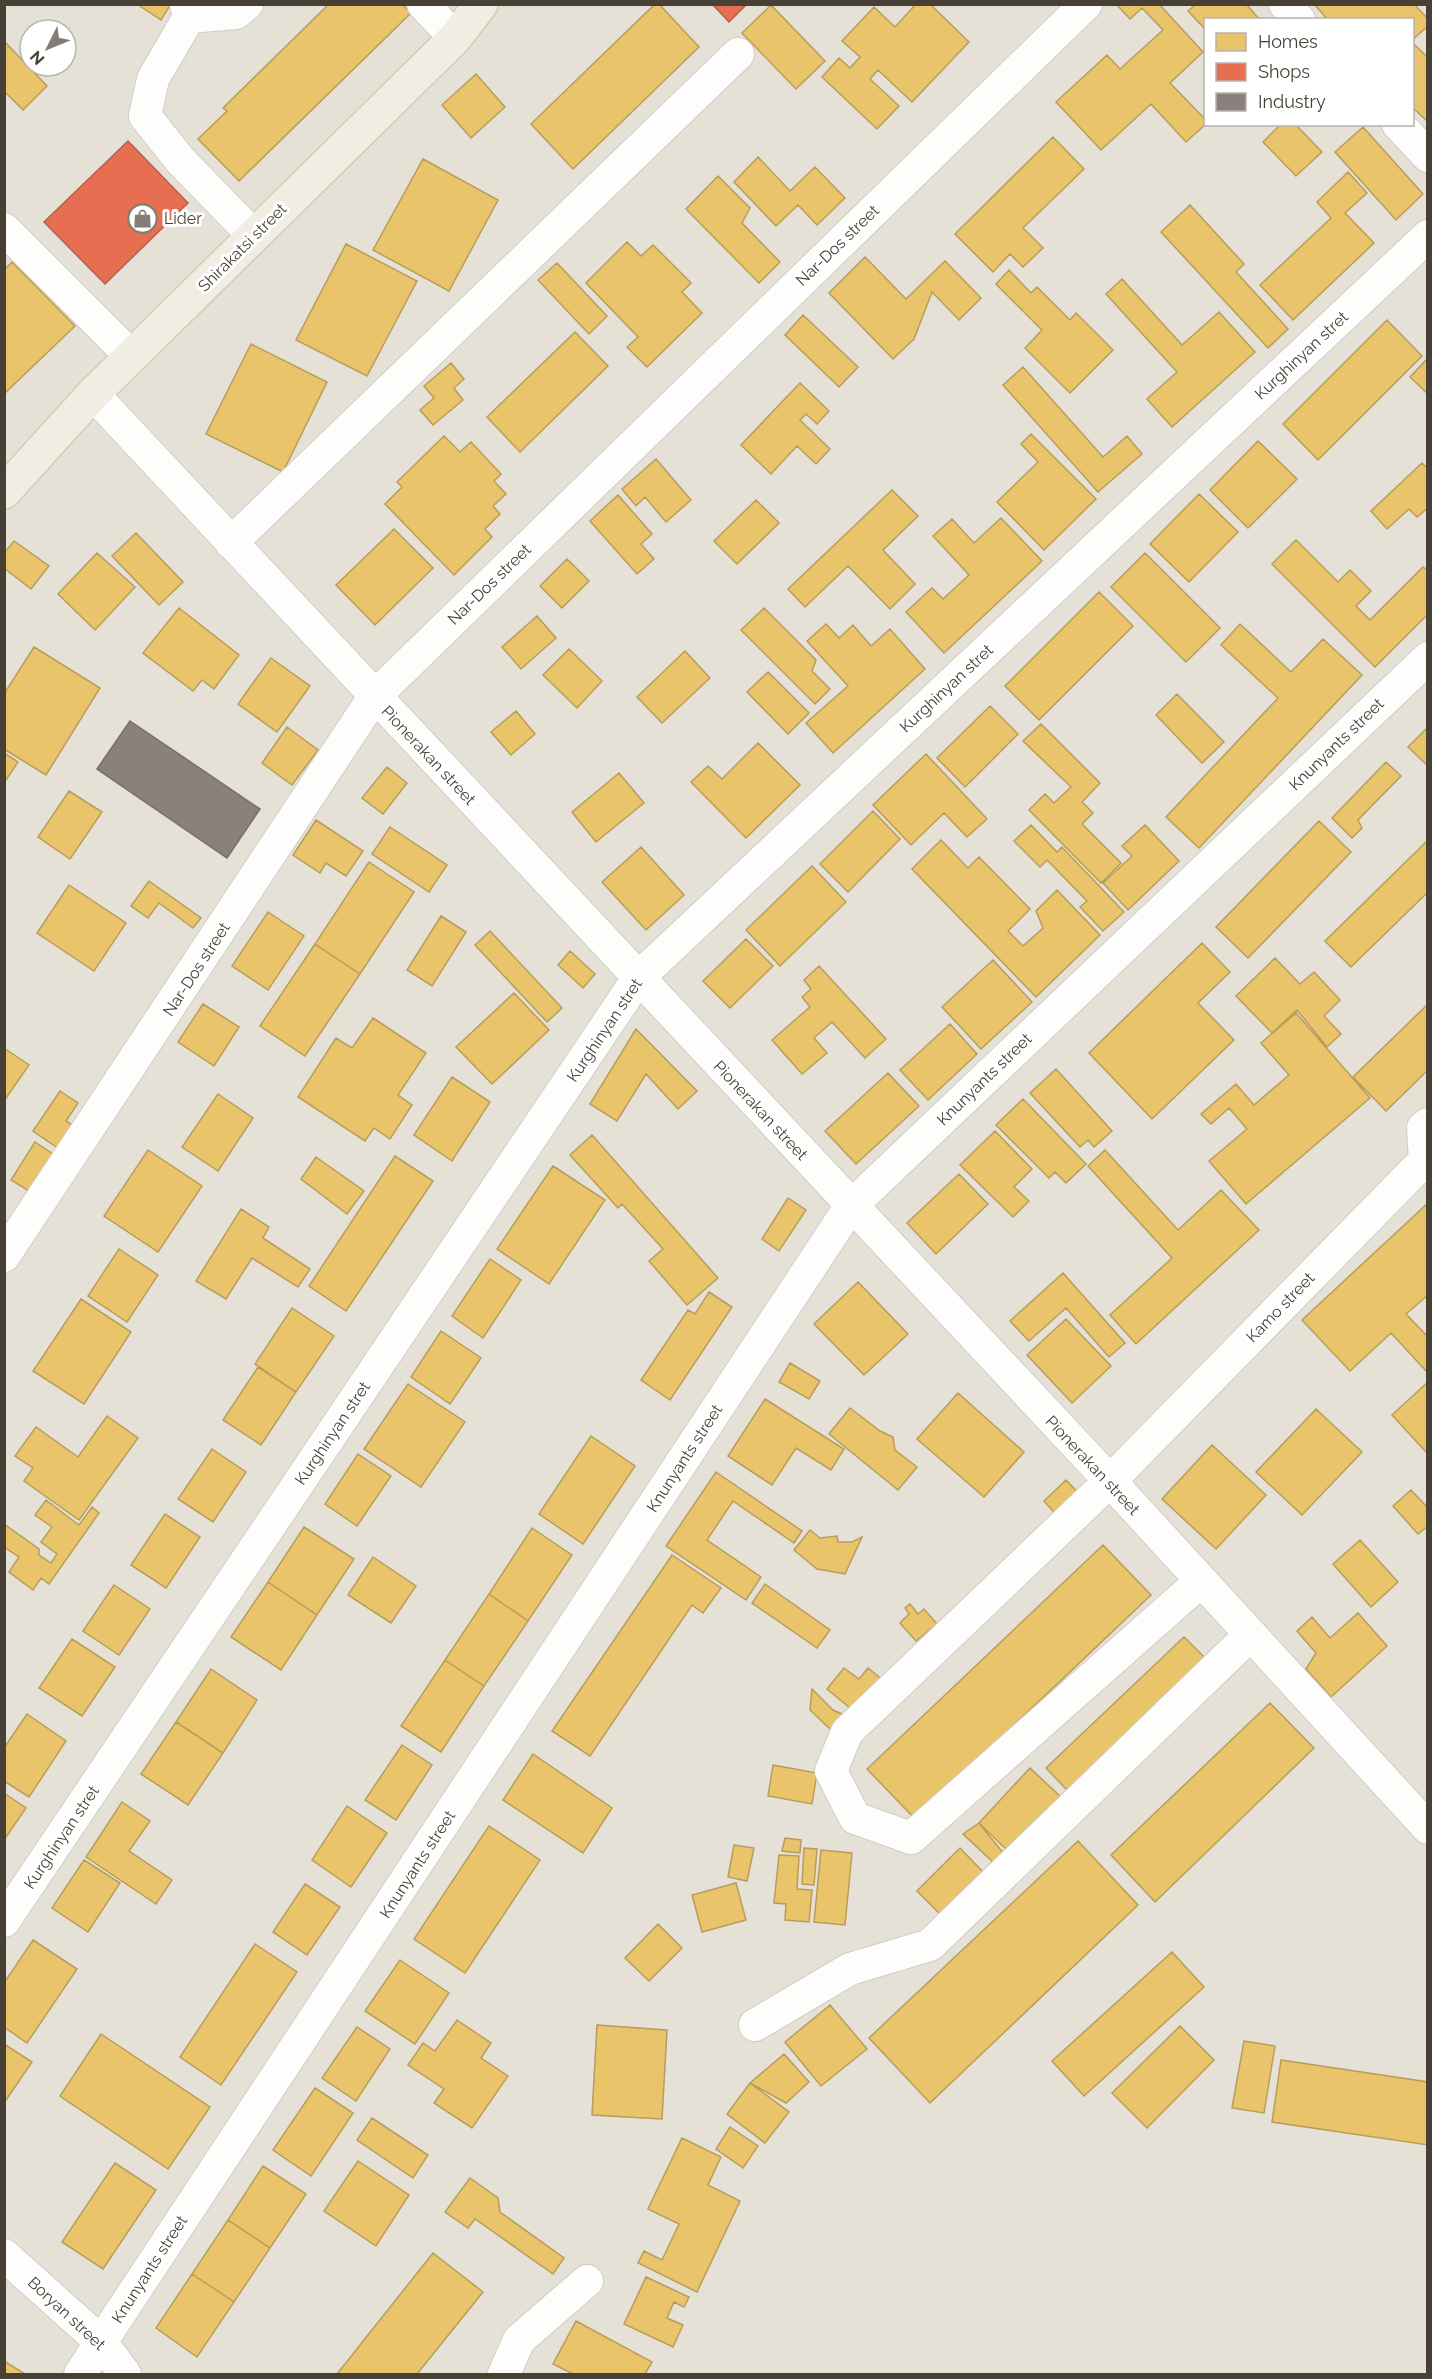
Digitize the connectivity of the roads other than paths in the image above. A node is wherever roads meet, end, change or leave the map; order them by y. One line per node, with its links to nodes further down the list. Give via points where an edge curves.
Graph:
1 (247, 4): 6 (street, via 236,13)
2 (423, 4): 8 (street)
3 (481, 4): 8 (main road, Shirakatsi street)
4 (1086, 4): 20 (street, Nar-Dos street)
5 (1285, 4): 7 (street)
6 (188, 11): 13 (street, via 153,79 145,116 180,160)
7 (1297, 18)
8 (455, 38): 13 (main road, Shirakatsi street)
9 (738, 54): 18 (street)
10 (1400, 126): 11 (street)
11 (1428, 156)
12 (4, 229): 15 (street)
13 (253, 235): 15 (main road, Shirakatsi street)
14 (1428, 236): 21 (street, Kurghinyan stret)
15 (131, 356): 16 (main road, Shirakatsi street)
16 (93, 394): 17 (main road, Shirakatsi street); 18 (street, Pionerakan street)
17 (4, 492)
18 (231, 543): 20 (street, Pionerakan street)
19 (1428, 658): 23 (street, Knunyants street)
20 (374, 697): 21 (street, Pionerakan street); 24 (street, Nar-Dos street)
21 (639, 977): 23 (street, Pionerakan street); 29 (street, Kurghinyan stret)
22 (1428, 1124): 25 (street, Kamo street, via 1423,1128 1425,1160)
23 (850, 1206): 25 (street, Pionerakan street); 33 (street, Knunyants street)
24 (4, 1256)
25 (1110, 1482): 26 (street, Pionerakan street); 26 (street, via 847,1732 831,1771 855,1818 911,1838)
26 (1201, 1581): 27 (street, Pionerakan street)
27 (1250, 1635): 28 (street, Pionerakan street); 30 (street, via 930,1945 850,1969)
28 (1428, 1828)
29 (4, 1922)
30 (755, 2025)
31 (4, 2255): 33 (street, Boryan street)
32 (587, 2281): 36 (street, via 519,2340)
33 (101, 2342): 34 (street, Knunyants street); 35 (street, Boryan street)
34 (80, 2374)
35 (125, 2374)
36 (504, 2374)

